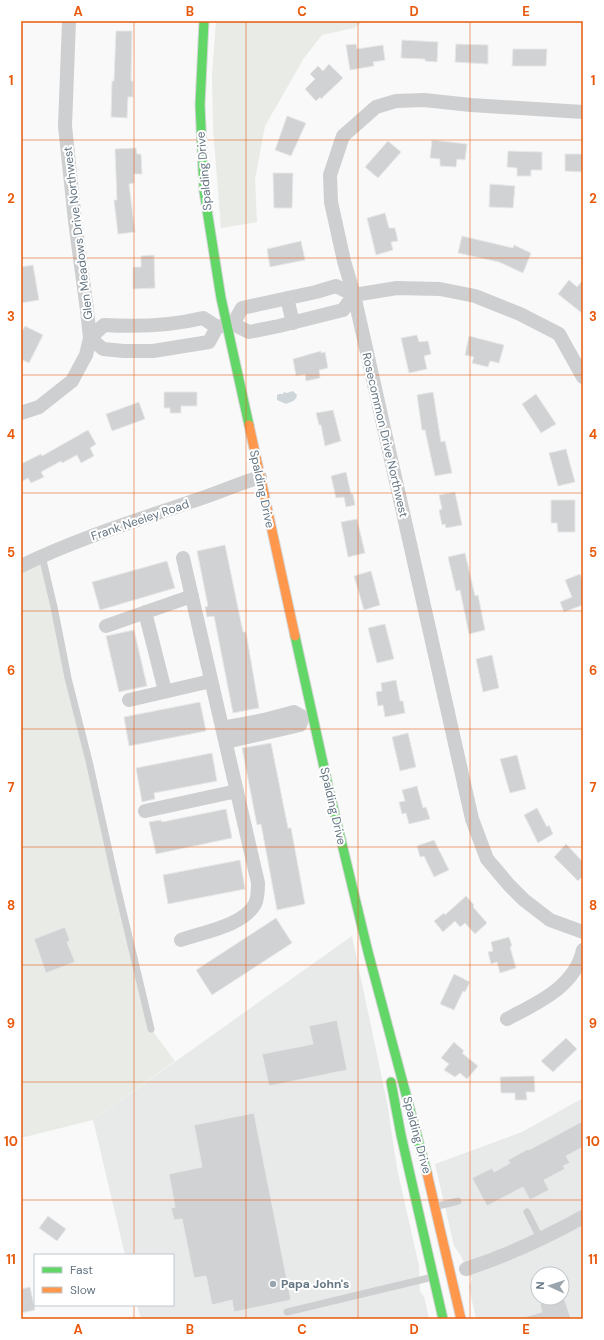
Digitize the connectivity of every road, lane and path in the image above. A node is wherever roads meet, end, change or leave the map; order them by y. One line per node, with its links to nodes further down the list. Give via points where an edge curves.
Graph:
1 (69, 21): 8 (street, Glen Meadows Drive Northwest, via 65,126)
2 (204, 21): 7 (main road, Spalding Drive, via 200,105 204,192)
3 (583, 112): 4 (street, Rosecommon Drive Northwest, via 424,100 396,101 376,107 343,136 330,175 331,202)
4 (354, 295): 5 (street, via 336,286); 6 (street, via 342,310); 9 (street, via 397,288 440,289 475,296 520,314 559,334); 26 (street, Rosecommon Drive Northwest, via 472,819 488,859 514,890 550,920)
5 (287, 298): 6 (street); 7 (street, via 242,308)
6 (293, 323): 7 (street, via 249,332)
7 (226, 325): 8 (street, via 203,318 150,326 104,325); 8 (street, via 209,342 153,351 103,349); 11 (main road, Spalding Drive)
8 (90, 338): 10 (street, Glen Meadows Drive Northwest, via 86,354 72,380 39,407)
9 (582, 374)
10 (21, 413)
11 (260, 477): 12 (street, Frank Neeley Road); 21 (main road, Spalding Drive)
12 (42, 556): 14 (street, Frank Neeley Road); 31 (lane, via 68,678)
13 (183, 558): 15 (street)
14 (21, 566)
15 (192, 596): 16 (street); 18 (street)
16 (146, 612): 17 (street); 19 (street)
17 (106, 626)
18 (212, 681): 19 (street); 22 (street)
19 (165, 692): 20 (street)
20 (129, 700)
21 (307, 716): 22 (street, via 294,712); 23 (street, via 300,725); 29 (main road, Spalding Drive)
22 (222, 728): 23 (street)
23 (226, 742): 24 (street)
24 (237, 791): 25 (street); 27 (street, via 258,883 256,903 248,913 233,923)
25 (146, 811)
26 (583, 932)
27 (181, 940)
28 (583, 950): 30 (street, via 571,976 553,993)
29 (368, 952): 32 (main road, Spalding Drive); 35 (main road, Spalding Drive)
30 (507, 1019)
31 (151, 1029)
32 (387, 1059)
33 (390, 1074): 40 (main road, Spalding Drive, via 401,1135)
34 (458, 1201): 35 (lane)
35 (436, 1207): 40 (main road, Spalding Drive)
36 (527, 1212): 38 (lane)
37 (583, 1217): 38 (street)
38 (541, 1240): 39 (street, via 497,1259)
39 (466, 1268): 40 (lane)
40 (442, 1275): 41 (lane); 42 (main road, Spalding Drive); 43 (main road, Spalding Drive)
41 (287, 1312)
42 (443, 1319)
43 (461, 1319)

